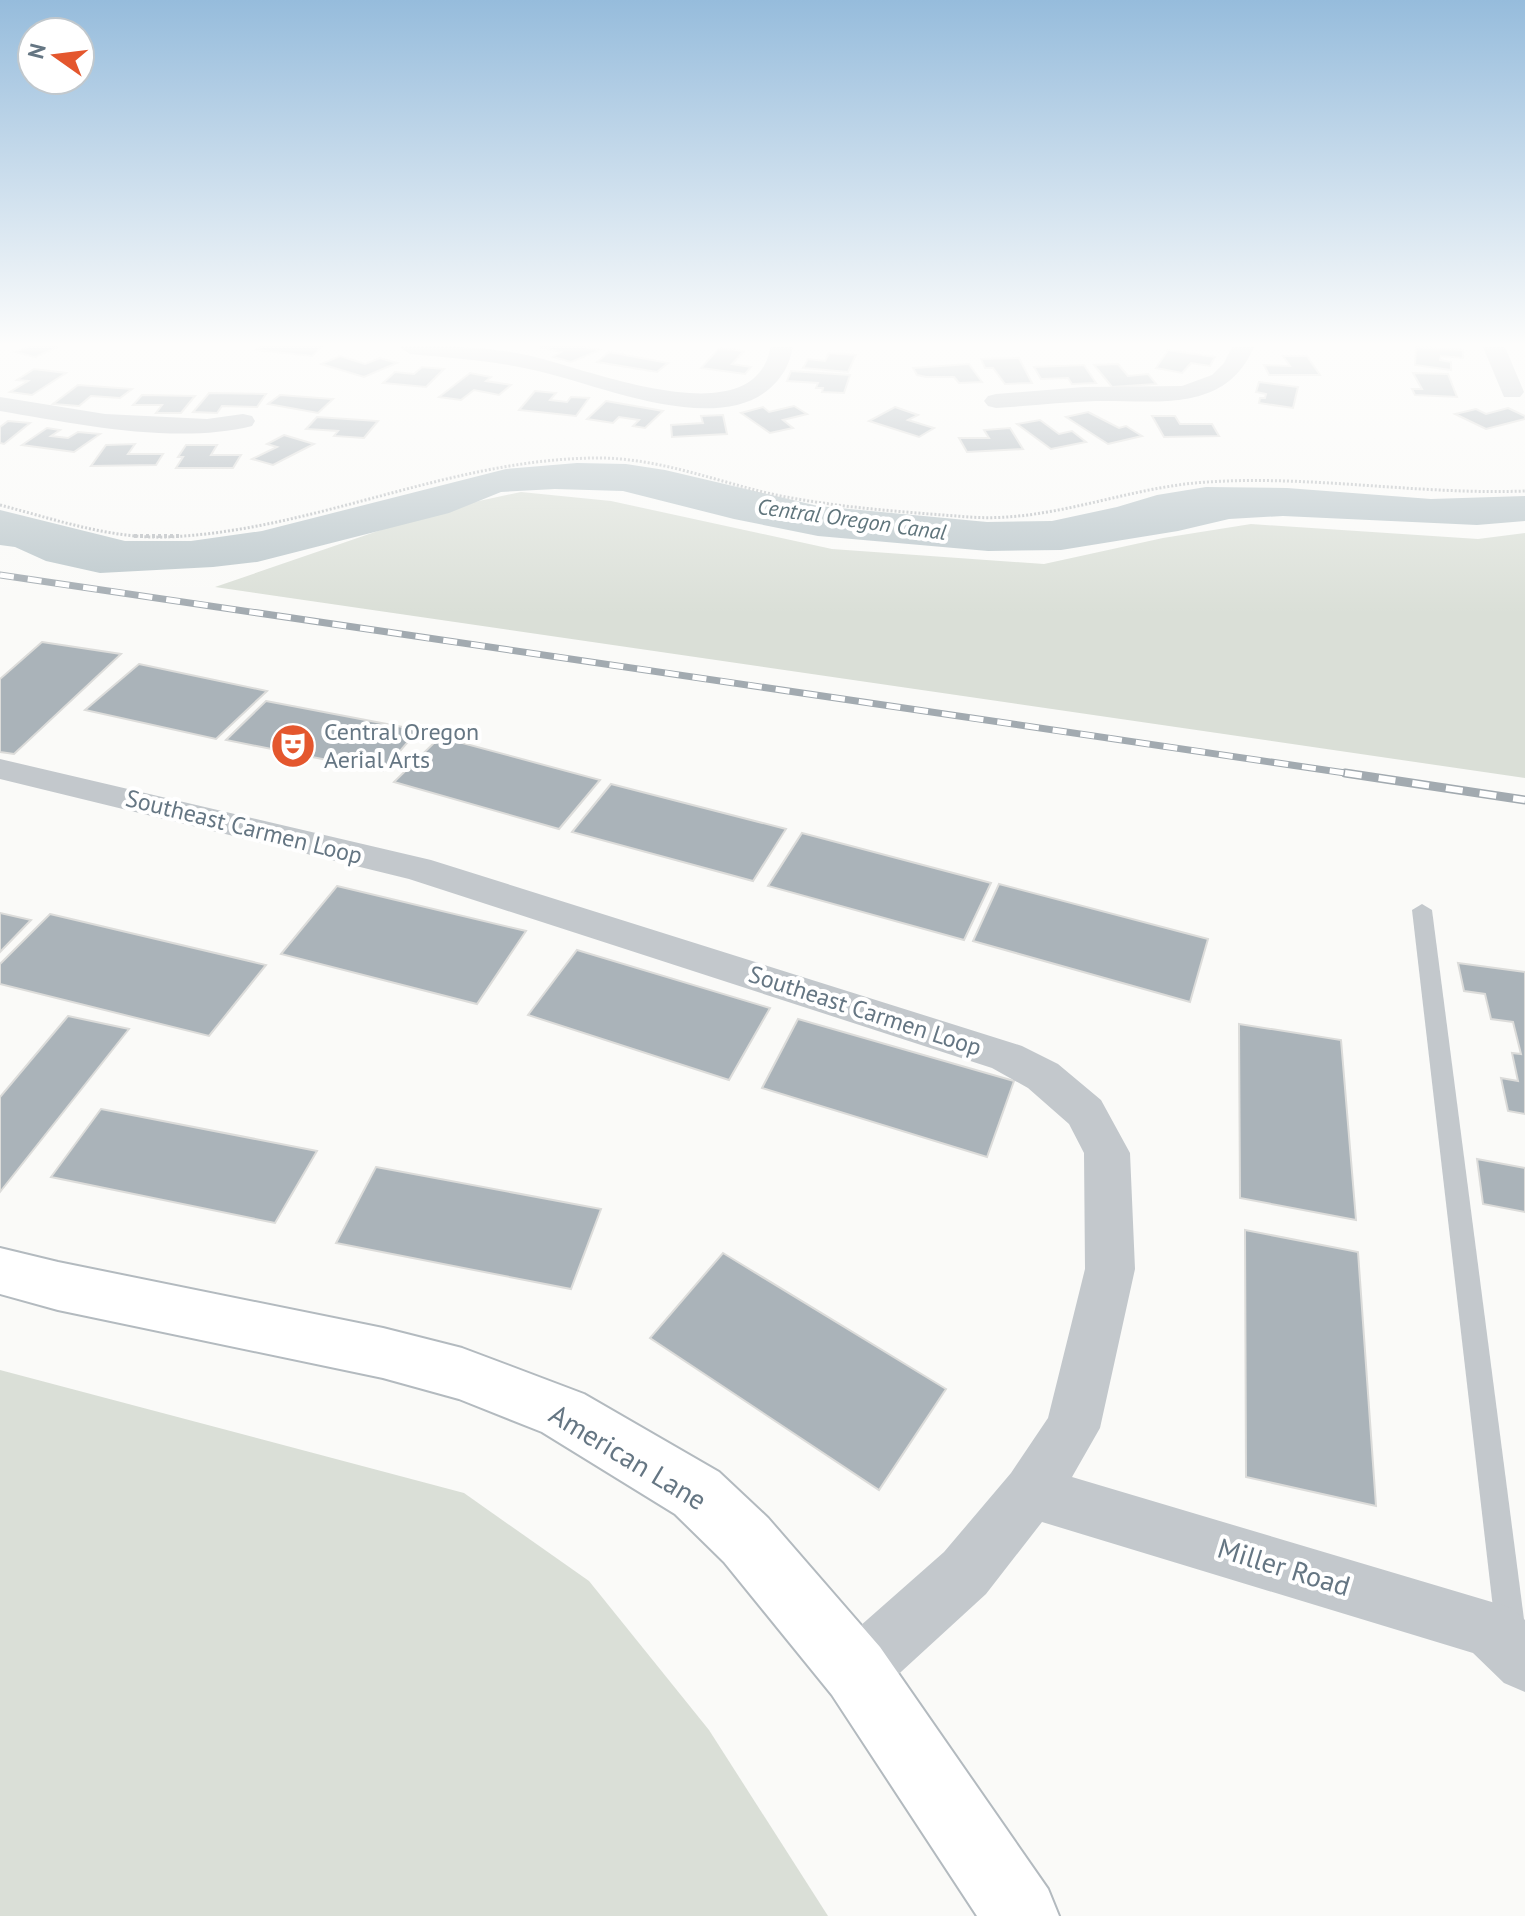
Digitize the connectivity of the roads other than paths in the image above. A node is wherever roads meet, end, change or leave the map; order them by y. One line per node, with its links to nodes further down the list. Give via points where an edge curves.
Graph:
1 (0, 769): 4 (street, Southeast Carmen Loop, via 418,869 1007,1057 1043,1076 1085,1112 1107,1153 1110,1269 1073,1428)
2 (1422, 910): 5 (lane)
3 (0, 1271): 6 (street, American Lane, via 383,1353 462,1374 563,1413 697,1493 746,1540)
4 (1031, 1492): 5 (street, Miller Road, via 1491,1629); 6 (street, Southeast Carmen Loop, via 965,1573)
5 (1519, 1656)
6 (856, 1671): 7 (street, American Lane)
7 (1021, 1916)

